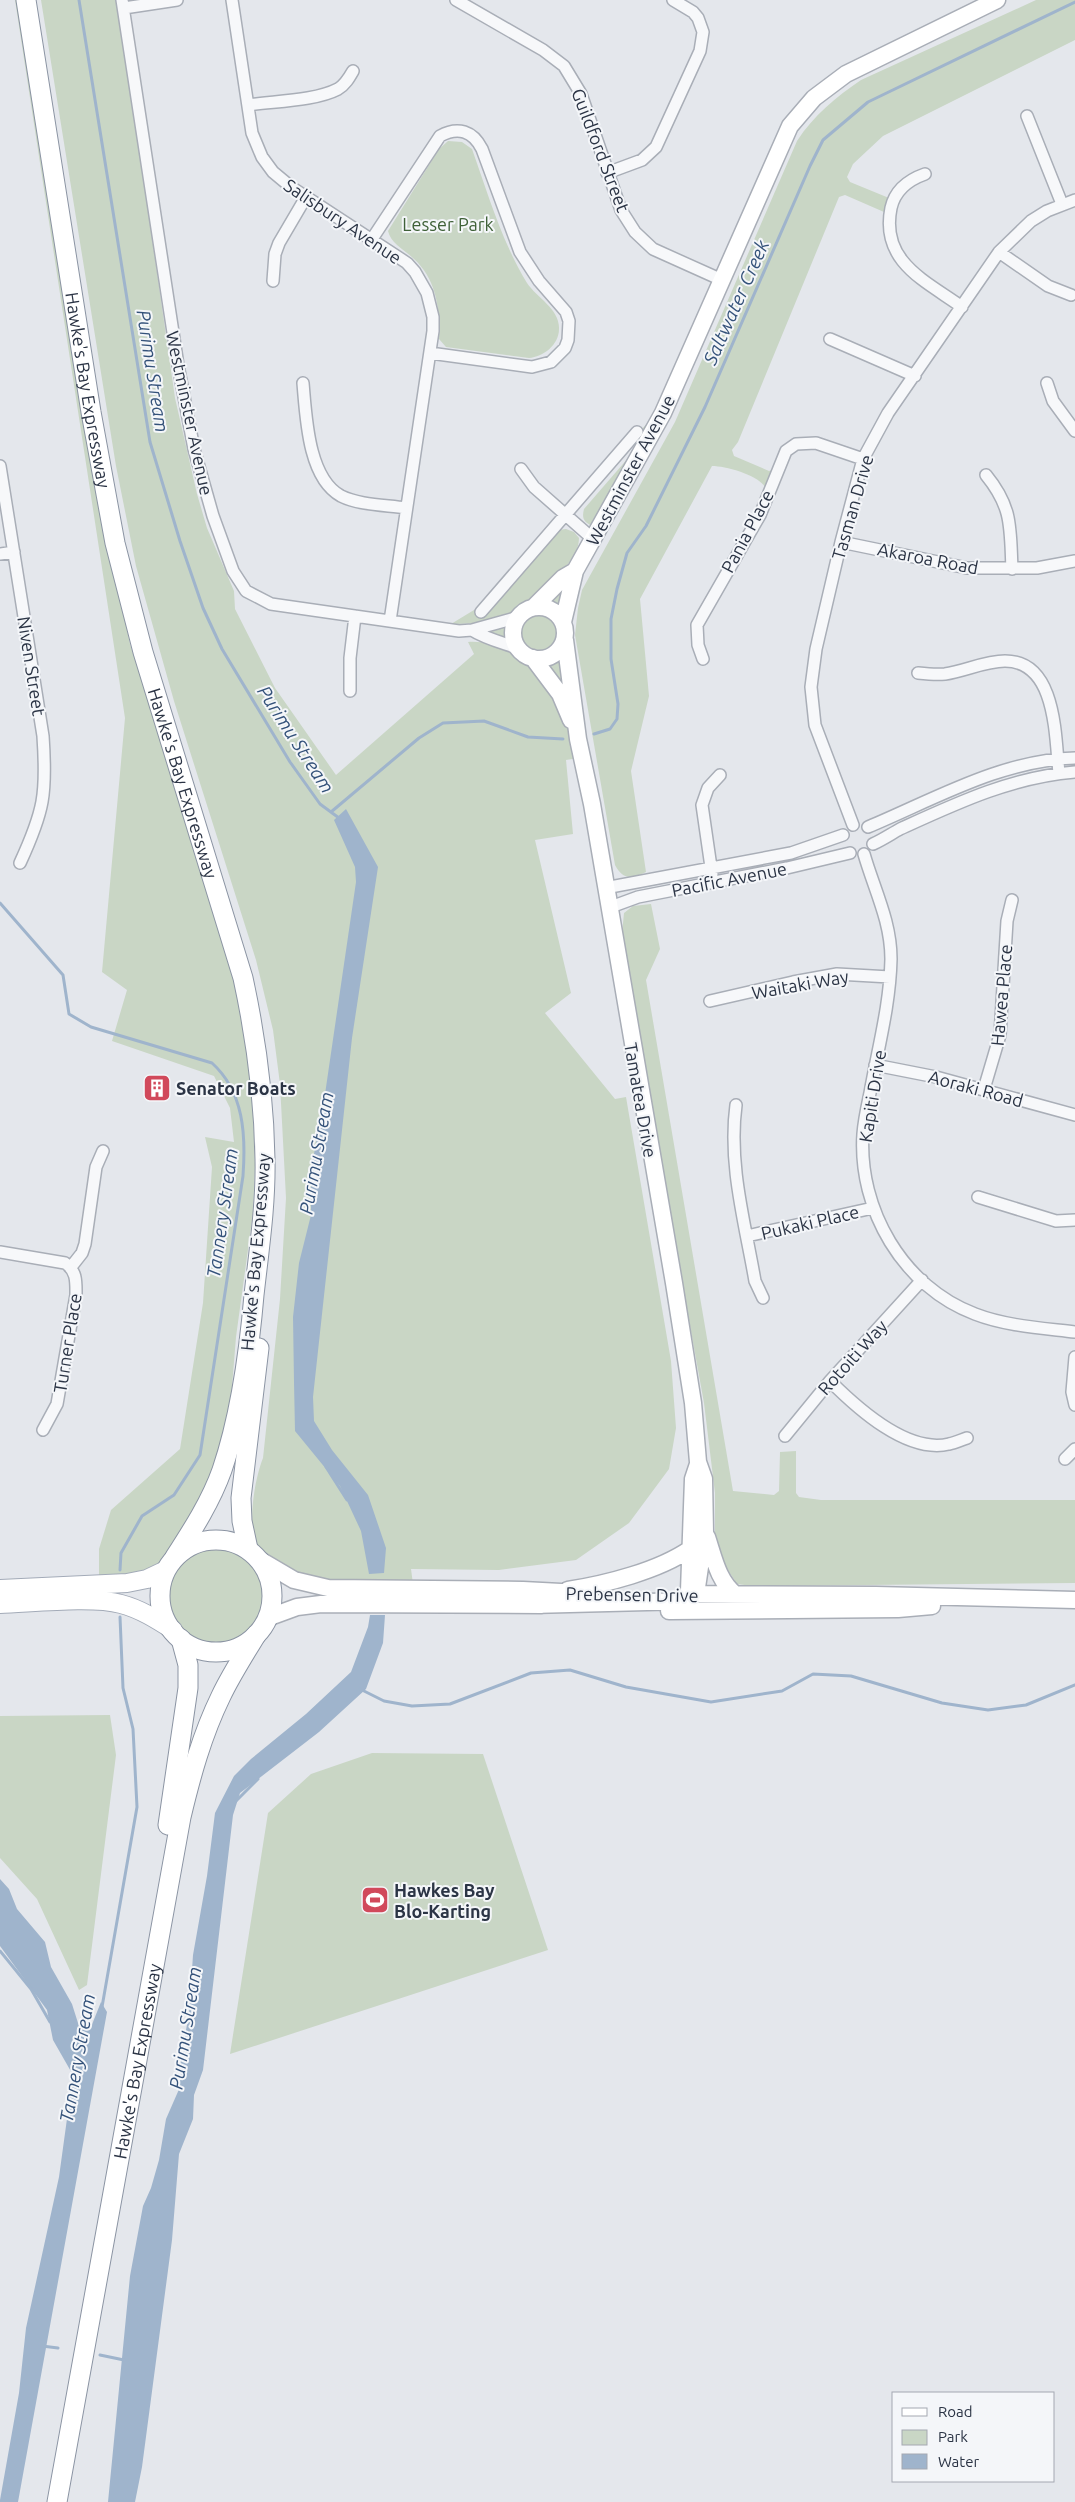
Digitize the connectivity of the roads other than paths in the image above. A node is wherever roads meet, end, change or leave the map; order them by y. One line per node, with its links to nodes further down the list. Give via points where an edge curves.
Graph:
1 (26, 0): 101 (highway, Hawke's Bay Expressway, via 89,402 115,543 143,652 243,978 253,1024 262,1100 263,1202 252,1323 236,1419 215,1486)
2 (34, 0): 100 (highway, Hawke's Bay Expressway, via 77,283 119,524 160,684 245,958 260,1014 268,1065 272,1218 241,1498 242,1521)
3 (177, 0): 8 (street)
4 (232, 0): 10 (street, Salisbury Avenue)
5 (673, 0): 12 (street, via 698,18 703,32 700,51 656,147 642,160)
6 (997, 0): 19 (main road, Westminster Avenue, via 854,70 814,98 790,126 782,141)
7 (461, 1): 12 (street, Guildford Street, via 543,50 570,73 581,94)
8 (123, 4): 45 (street, Westminster Avenue, via 183,397 204,488 233,571 246,591 266,602)
9 (353, 71): 10 (street, via 338,89)
10 (248, 105): 14 (street, Salisbury Avenue, via 252,133 262,157 281,180)
11 (1027, 116): 16 (street)
12 (607, 173): 19 (street, Guildford Street, via 621,210 643,240 662,253)
13 (924, 174): 22 (street, via 912,178 900,188 892,204 889,219 892,245 912,272)
14 (306, 197): 17 (street, Salisbury Avenue); 20 (street, via 279,243 275,254)
15 (1075, 200): 16 (street, Tasman Drive)
16 (1062, 204): 18 (street, Tasman Drive, via 1031,221)
17 (372, 239): 24 (street, Salisbury Avenue, via 407,263 422,282 433,317); 24 (street, via 440,136 456,130 475,137 520,252 528,267 566,312 568,340 565,348 551,362 532,367)
18 (999, 252): 21 (street, via 1048,286); 22 (street, Tasman Drive)
19 (722, 280): 36 (main road, Westminster Avenue, via 651,438)
20 (274, 281)
21 (1071, 295)
22 (962, 307): 25 (street, Tasman Drive)
23 (830, 340): 25 (street)
24 (430, 353): 34 (street, Salisbury Avenue)
25 (915, 376): 30 (street, Tasman Drive, via 888,413)
26 (304, 383): 34 (street, via 306,415 316,466 323,481 342,497)
27 (1047, 383): 29 (street, via 1052,401)
28 (637, 432): 35 (street, Westminster Avenue)
29 (1075, 432)
30 (863, 459): 37 (street, Tasman Drive); 52 (street, Pania Place, via 816,443 796,444 786,451 760,515 697,625)
31 (0, 466): 38 (street, Niven Street)
32 (521, 469): 35 (street, via 534,487)
33 (986, 474): 41 (street, via 1007,508)
34 (406, 508): 47 (street, Salisbury Avenue)
35 (564, 514): 36 (street); 44 (street, Westminster Avenue)
36 (593, 539): 42 (main road, Westminster Avenue)
37 (841, 542): 41 (street, Akaroa Road, via 950,566); 61 (street, Tasman Drive, via 810,687 815,725)
38 (14, 552): 39 (street); 67 (street, Niven Street, via 43,736 46,786 36,828)
39 (0, 554)
40 (1075, 561): 41 (street, Akaroa Road)
41 (1012, 569)
42 (576, 571): 43 (main road, Westminster Avenue, via 563,578); 48 (main road, Westminster Avenue)
43 (534, 607): 46 (main road); 48 (main road, via 551,611)
44 (480, 612)
45 (356, 616): 47 (street, Westminster Avenue); 54 (street, via 350,658)
46 (519, 617): 49 (street, Westminster Avenue); 51 (main road, via 513,630 515,643)
47 (390, 621): 49 (street, Westminster Avenue)
48 (563, 622): 50 (main road)
49 (472, 630): 51 (street, Westminster Avenue, via 482,637)
50 (565, 640): 51 (main road, via 554,654 547,657); 55 (main road, Tamatea Drive)
51 (526, 653): 55 (main road, Tamatea Drive, via 560,694)
52 (703, 659)
53 (918, 673): 56 (street, via 945,674 1005,661 1031,670 1043,682 1050,704)
54 (350, 691)
55 (578, 739): 70 (main road, Tamatea Drive, via 592,804)
56 (1057, 758): 57 (street); 59 (street); 62 (street, via 974,780)
57 (1075, 758)
58 (1075, 772): 59 (street)
59 (1059, 773): 64 (street, via 977,794)
60 (720, 775): 68 (street, via 708,788 702,805)
61 (853, 824): 62 (street); 63 (street)
62 (868, 828): 64 (street, via 873,835)
63 (843, 835): 65 (street, via 843,845); 68 (street, Pacific Avenue, via 791,853)
64 (873, 844): 66 (street)
65 (850, 853): 66 (street); 69 (street, Pacific Avenue)
66 (864, 854): 73 (street, Kapiti Drive, via 886,919 890,940)
67 (20, 863)
68 (711, 869): 69 (street); 70 (street, Pacific Avenue)
69 (714, 882): 72 (street, Pacific Avenue, via 638,897)
70 (604, 888): 72 (main road, Tamatea Drive)
71 (1012, 900): 76 (street, Hawea Place, via 1007,921 1000,1035)
72 (608, 908): 97 (main road, Tamatea Drive, via 674,1283 693,1404)
73 (890, 977): 74 (street, Waitaki Way, via 836,974); 75 (street, Kapiti Drive, via 887,1013)
74 (710, 1001)
75 (875, 1065): 76 (street, Aoraki Road); 81 (street, Kapiti Drive, via 863,1134 866,1184)
76 (984, 1089): 78 (street, Aoraki Road)
77 (736, 1104): 83 (street, Pukaki Place, via 732,1146)
78 (1075, 1115)
79 (103, 1151): 85 (street, via 96,1167 82,1253)
80 (978, 1197): 82 (street, via 1056,1221)
81 (872, 1208): 83 (street, Pukaki Place); 86 (street, Kapiti Drive, via 894,1250)
82 (1075, 1220)
83 (747, 1236): 87 (street, Pukaki Place, via 755,1281)
84 (0, 1252): 85 (street, Turner Place)
85 (70, 1267): 92 (street, Turner Place, via 76,1280 76,1295 57,1404)
86 (922, 1280): 88 (street, Kapiti Drive, via 974,1314 1020,1325); 90 (street, Rotoiti Way)
87 (764, 1298)
88 (1075, 1332)
89 (1075, 1357): 91 (street, via 1072,1392)
90 (830, 1381): 93 (street, Rotoiti Way); 94 (street, via 873,1421 898,1434 931,1445 948,1445)
91 (1075, 1405)
92 (43, 1430)
93 (785, 1436)
94 (967, 1438)
95 (1075, 1449): 96 (street)
96 (1065, 1458)
97 (698, 1462): 98 (main road, Tamatea Drive, via 704,1479); 99 (main road, Tamatea Drive, via 693,1479)
98 (706, 1533): 104 (main road, Tamatea Drive); 105 (main road, via 718,1573 727,1588)
99 (690, 1549): 103 (main road, via 665,1563 627,1575 591,1586); 104 (main road, Tamatea Drive, via 688,1585)
100 (254, 1555): 101 (highway, via 226,1541 210,1540 188,1548); 103 (main road, Prebensen Drive, via 294,1580 321,1588); 111 (highway, via 268,1577 272,1594)
101 (171, 1563): 102 (main road, via 147,1579 126,1583); 112 (highway, via 160,1598 164,1616)
102 (0, 1590)
103 (551, 1592): 104 (main road, Prebensen Drive)
104 (694, 1595): 105 (main road, Prebensen Drive); 109 (main road, via 686,1601 670,1602); 110 (main road, via 705,1602)
105 (736, 1595): 106 (main road, Prebensen Drive, via 876,1595)
106 (1012, 1600): 107 (main road, Prebensen Drive); 110 (main road, Prebensen Drive)
107 (1075, 1600)
108 (0, 1604): 112 (main road, via 119,1603 146,1613)
109 (531, 1604): 110 (main road, Prebensen Drive, via 597,1610); 111 (main road, Prebensen Drive, via 320,1604)
110 (898, 1609)
111 (267, 1618): 113 (highway)
112 (177, 1635): 113 (highway, via 196,1648 220,1651 238,1647); 114 (highway, Hawke's Bay Expressway, via 188,1665 188,1688 161,1873)
113 (256, 1635): 115 (highway, Hawke's Bay Expressway, via 211,1718 193,1768 181,1817)
114 (47, 2502)
115 (57, 2502)

